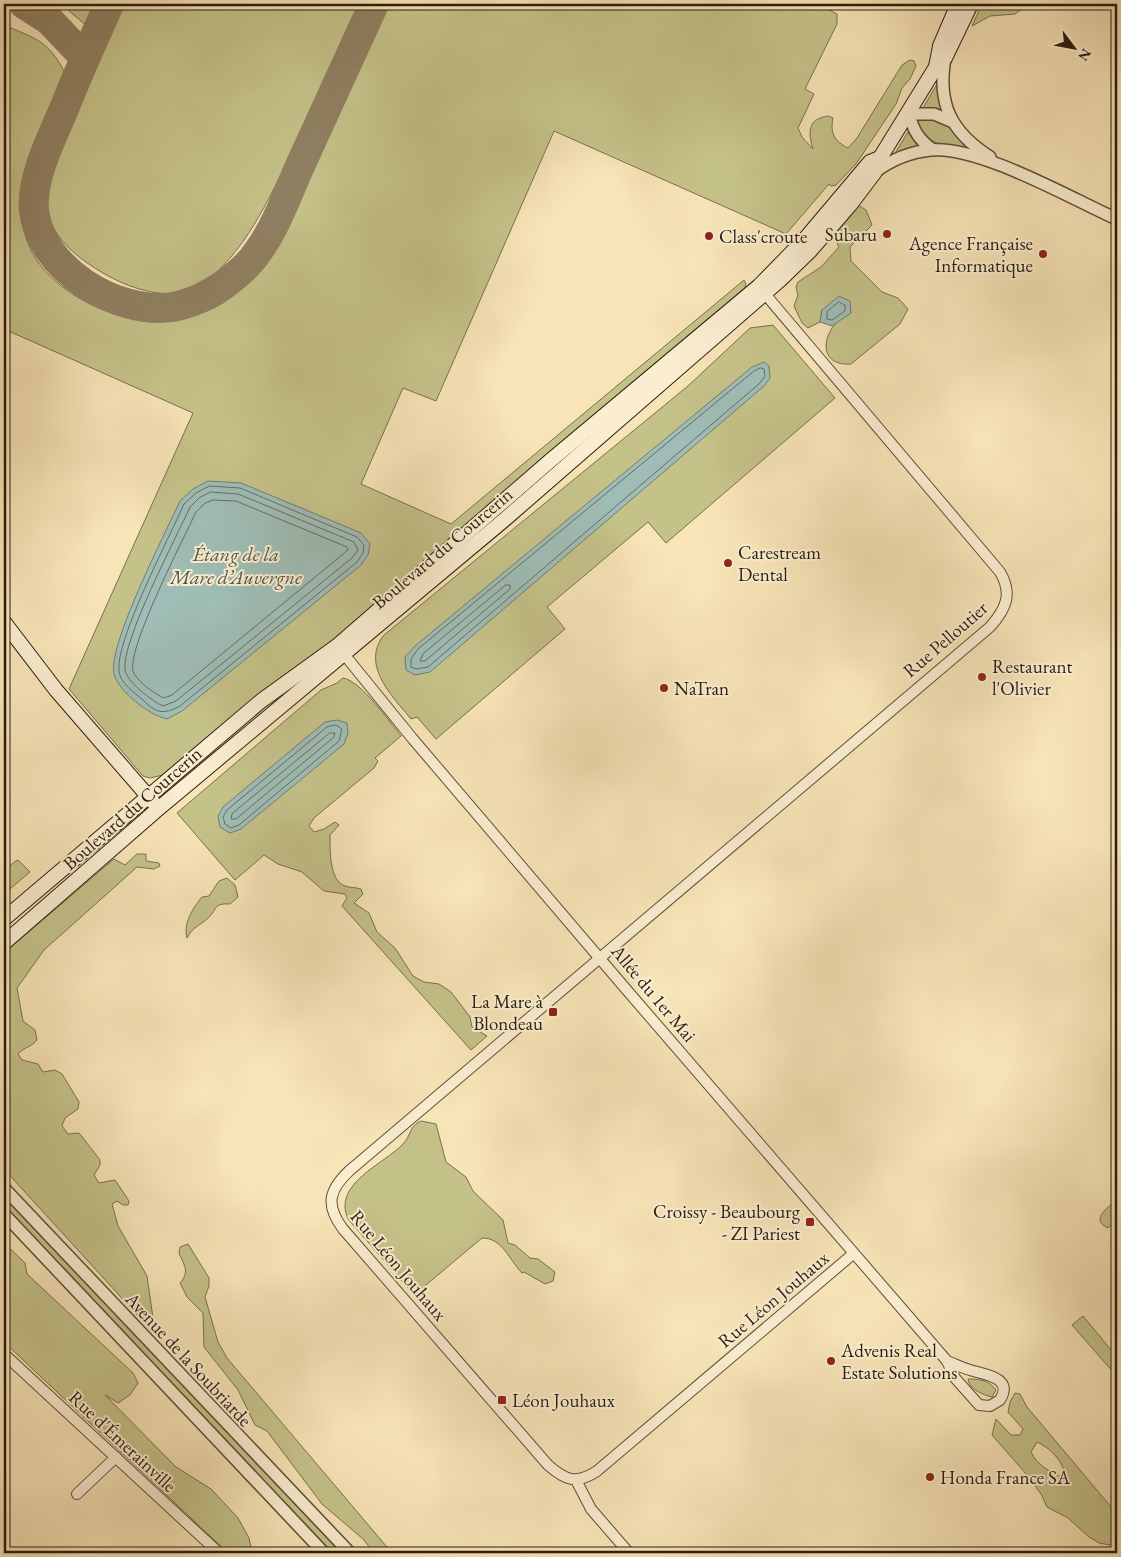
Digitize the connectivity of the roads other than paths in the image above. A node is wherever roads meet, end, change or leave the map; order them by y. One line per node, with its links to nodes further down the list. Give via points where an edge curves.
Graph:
1 (958, 4): 3 (main road, Boulevard du Courcerin, via 940,46)
2 (971, 4): 3 (main road, Boulevard du Courcerin)
3 (941, 62): 4 (main road, Boulevard du Courcerin); 5 (street, via 942,84)
4 (909, 114): 5 (street, via 934,114); 6 (street, via 915,131); 7 (main road, Boulevard du Courcerin)
5 (952, 122): 8 (street, via 966,140)
6 (932, 149): 8 (street, via 960,151); 9 (street, via 898,158)
7 (880, 158): 9 (main road, Boulevard du Courcerin); 11 (main road, Boulevard du Courcerin, via 870,162)
8 (997, 163): 10 (street)
9 (875, 172): 11 (main road, Boulevard du Courcerin, via 828,232)
10 (1117, 219)
11 (762, 290): 13 (main road, Boulevard du Courcerin); 18 (street, Rue Pelloutier, via 991,561 1006,582 1007,602 990,626)
12 (4, 622): 14 (main road, via 56,690)
13 (341, 650): 14 (main road, Boulevard du Courcerin, via 261,701); 15 (main road, Boulevard du Courcerin); 18 (street, Allée du 1er Mai)
14 (148, 796): 15 (main road); 16 (main road, Boulevard du Courcerin)
15 (158, 809): 17 (main road, Boulevard du Courcerin)
16 (4, 919)
17 (4, 942)
18 (600, 957): 21 (street, Allée du 1er Mai); 25 (street, Rue Léon Jouhaux, via 349,1171 331,1197 334,1215 343,1229 548,1465 562,1477)
19 (4, 1188): 30 (street, Avenue de la Soubriarde)
20 (4, 1214): 29 (street, Avenue de la Soubriarde)
21 (853, 1254): 23 (street, Allée du 1er Mai); 25 (street, Rue Léon Jouhaux, via 597,1471 586,1479)
22 (4, 1354): 24 (street, Rue d'Émerainville)
23 (947, 1362): 23 (street, Allée du 1er Mai, via 955,1378 980,1405 990,1406 1000,1400 1003,1390 996,1377)
24 (116, 1457): 26 (street); 28 (street, Rue d'Émerainville)
25 (576, 1480): 31 (street, via 591,1509)
26 (77, 1494)
27 (1117, 1551): 32 (street)
28 (219, 1553)
29 (324, 1553)
30 (350, 1553)
31 (629, 1553)
32 (1114, 1553)

